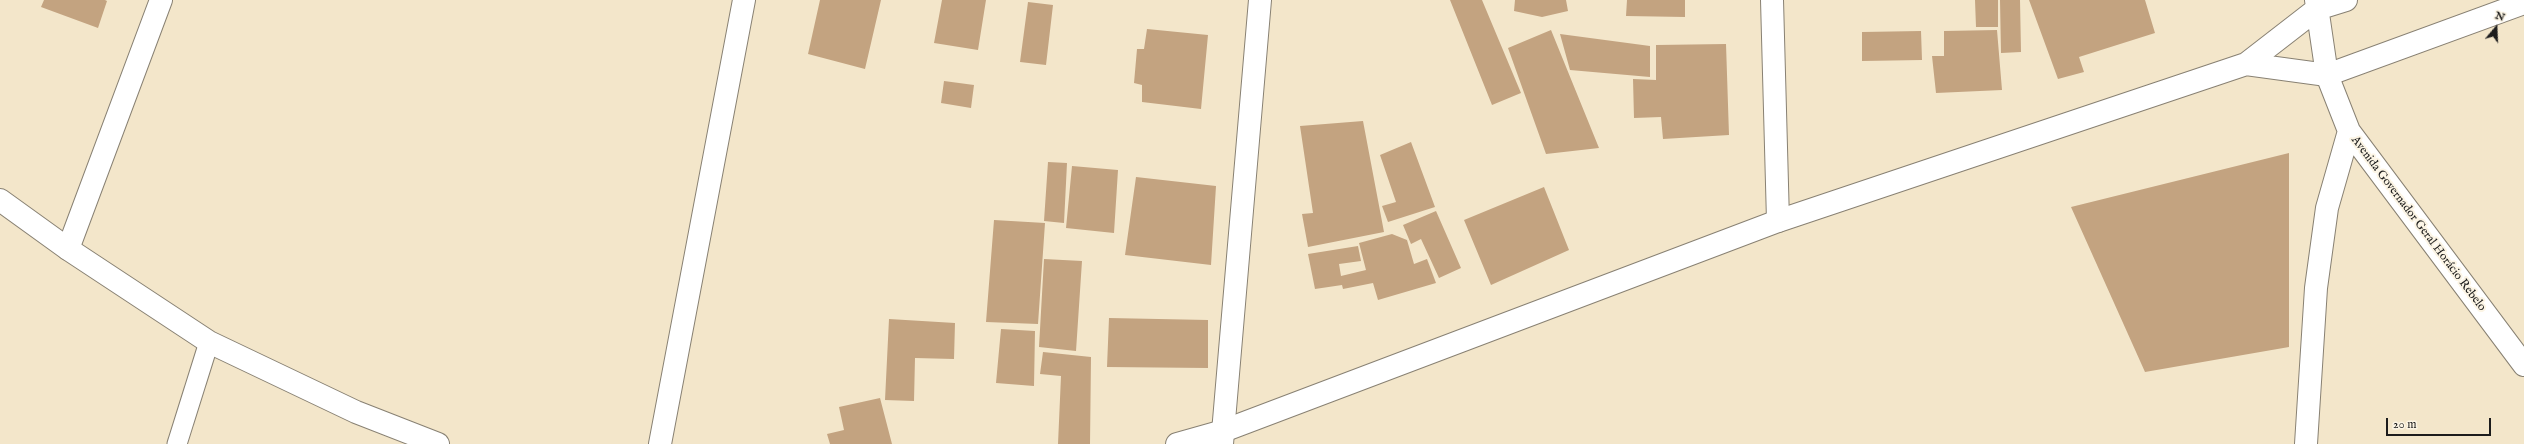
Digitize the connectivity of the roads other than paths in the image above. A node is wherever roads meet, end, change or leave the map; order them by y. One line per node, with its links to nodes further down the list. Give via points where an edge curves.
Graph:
1 (161, 0): 13 (street)
2 (744, 0): 19 (street)
3 (1260, 0): 16 (street)
4 (1772, 0): 12 (street)
5 (2346, 0): 7 (street)
6 (2524, 3): 9 (street)
7 (2316, 5): 8 (street); 9 (street, Avenida Governador Geral Horácio Rebelo)
8 (2246, 64): 9 (street); 12 (street)
9 (2326, 75): 10 (street, Avenida Governador Geral Horácio Rebelo)
10 (2348, 131): 15 (street, Avenida Governador Geral Horácio Rebelo); 21 (street, via 2327,208 2316,288)
11 (0, 200): 13 (street)
12 (1778, 221): 16 (street)
13 (68, 249): 14 (street)
14 (209, 342): 17 (lane); 18 (street, via 356,412)
15 (2524, 365)
16 (1222, 438): 20 (street)
17 (178, 444)
18 (438, 444)
19 (660, 444)
20 (1177, 444)
21 (2306, 444)

